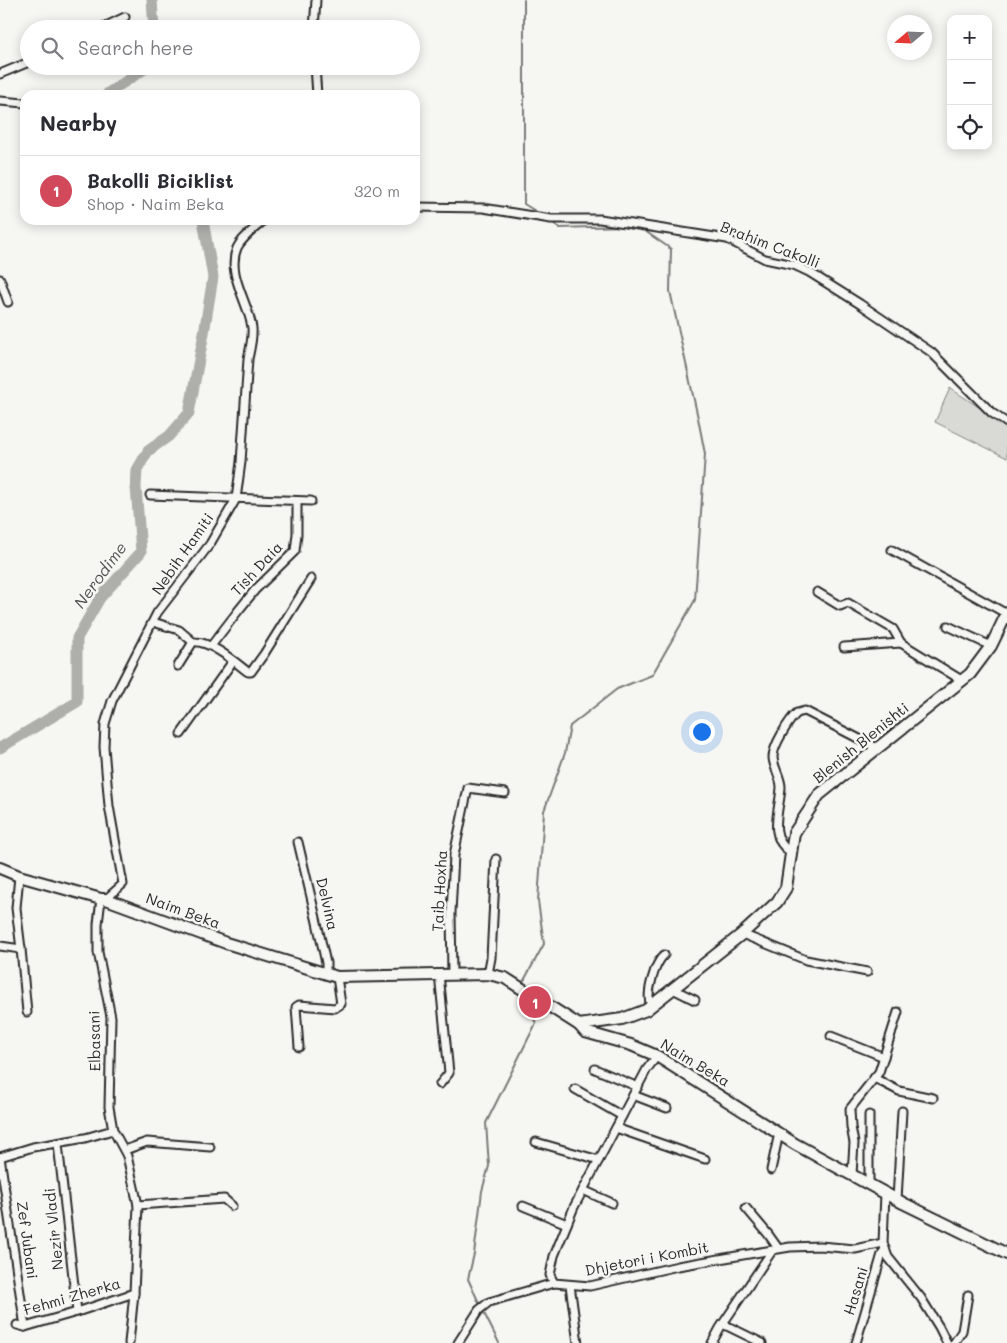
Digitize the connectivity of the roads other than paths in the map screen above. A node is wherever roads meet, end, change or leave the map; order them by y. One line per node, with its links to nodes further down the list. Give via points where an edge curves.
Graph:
1 (316, 0): 4 (street)
2 (125, 17): 3 (street)
3 (119, 20)
4 (315, 20)
5 (20, 66): 6 (street)
6 (0, 74)
7 (316, 75): 8 (street)
8 (317, 90)
9 (0, 101): 10 (street)
10 (20, 103)
11 (420, 207): 15 (street, Brahim Cakolli, via 483,208 551,219 600,219 727,239 764,259 794,265 809,272 930,352 992,413)
12 (259, 225): 17 (street, Nebih Hamiti, via 238,246 234,257 240,295 252,328)
13 (0, 279): 14 (street)
14 (8, 302)
15 (1007, 423)
16 (150, 495): 17 (street)
17 (236, 499): 18 (street); 24 (street, Nebih Hamiti, via 210,544)
18 (297, 501): 19 (street); 28 (street, Tish Daia, via 294,550 255,590)
19 (312, 501)
20 (892, 550): 23 (street)
21 (311, 579): 31 (street, via 254,670 248,672)
22 (817, 592): 27 (street, via 840,606 848,603 894,629)
23 (1007, 614): 29 (street, Blenish Blenishti)
24 (153, 622): 26 (street, via 179,630); 42 (street, Nebih Hamiti, via 112,701 105,724 108,798 123,884)
25 (948, 626): 29 (street)
26 (193, 642): 28 (street); 32 (street)
27 (901, 643): 30 (street); 33 (street)
28 (211, 646): 31 (street)
29 (991, 646): 33 (street, Blenish Blenishti)
30 (844, 647)
31 (233, 661): 34 (street)
32 (178, 666)
33 (963, 681): 35 (street, Blenish Blenishti)
34 (181, 734)
35 (877, 748): 38 (street, Blenish Blenishti, via 819,795 794,833); 38 (street, via 805,711 798,713 780,736 773,757 781,782 776,830)
36 (505, 793): 50 (street, Taib Hoxha, via 468,788 454,855)
37 (298, 842): 48 (street, Delvina)
38 (790, 852): 43 (street, Blenish Blenishti, via 786,888 777,902)
39 (496, 859): 51 (street)
40 (0, 868): 41 (street, Naim Beka)
41 (19, 876): 42 (street, Naim Beka); 45 (street, via 16,908)
42 (104, 899): 48 (street, Naim Beka, via 226,943); 75 (street, Elbasani, via 98,924 98,952 111,1018 109,1108)
43 (742, 934): 47 (street, via 806,960); 53 (street, Blenish Blenishti)
44 (0, 946): 45 (street)
45 (20, 949): 56 (street)
46 (664, 955): 55 (street, via 657,963 648,996)
47 (867, 972)
48 (326, 974): 52 (street, Naim Beka)
49 (439, 974): 50 (street, Naim Beka); 52 (street, Naim Beka); 65 (street, via 449,1073)
50 (452, 974): 51 (street, Naim Beka)
51 (488, 974): 58 (street, Naim Beka, via 505,978)
52 (337, 977): 60 (street, via 339,1007 296,1007)
53 (673, 989): 54 (street); 55 (street, Blenish Blenishti)
54 (695, 1000)
55 (652, 1006): 58 (street, Blenish Blenishti, via 622,1019)
56 (27, 1012)
57 (898, 1012): 62 (street)
58 (579, 1025): 61 (street, Naim Beka, via 585,1032)
59 (831, 1036): 62 (street)
60 (299, 1047)
61 (657, 1056): 66 (street); 76 (street, Naim Beka)
62 (884, 1057): 64 (street)
63 (595, 1069): 66 (street)
64 (874, 1078): 69 (street, via 899,1091); 85 (street, via 850,1110 854,1143)
65 (440, 1084)
66 (638, 1087): 68 (street)
67 (576, 1089): 73 (street)
68 (633, 1095): 70 (street); 73 (street)
69 (933, 1098)
70 (667, 1108)
71 (902, 1111): 89 (street)
72 (869, 1115): 86 (street)
73 (622, 1116): 74 (street)
74 (616, 1128): 82 (street); 83 (street)
75 (113, 1130): 78 (street); 80 (street, Elbasani)
76 (779, 1133): 84 (street); 85 (street, Naim Beka)
77 (536, 1142): 83 (street)
78 (58, 1144): 81 (street, via 33,1147); 103 (street, Nezir Vladi)
79 (210, 1147): 80 (street, via 147,1142)
80 (125, 1150): 91 (street, Elbasani)
81 (0, 1157): 106 (street, Zef Jubani)
82 (705, 1159)
83 (599, 1160): 87 (street)
84 (771, 1170)
85 (852, 1174): 86 (street, Naim Beka)
86 (869, 1184): 88 (street, Naim Beka)
87 (583, 1190): 90 (street); 95 (street)
88 (884, 1193): 89 (street, Naim Beka); 96 (street)
89 (897, 1200): 98 (street, Naim Beka)
90 (612, 1203)
91 (138, 1206): 92 (street, via 224,1199); 101 (street, Elbasani)
92 (232, 1206)
93 (523, 1206): 95 (street)
94 (746, 1208): 97 (street, via 768,1234)
95 (567, 1224): 99 (street, via 550,1275)
96 (884, 1246): 97 (street, Dhjetori i Kombit); 112 (street, Hasani); 113 (street, via 899,1273 921,1298)
97 (775, 1250): 100 (street, Dhjetori i Kombit, via 678,1266 590,1286); 104 (street)
98 (1007, 1254)
99 (554, 1283): 100 (street, Dhjetori i Kombit); 108 (street, via 496,1299 482,1307)
100 (570, 1286): 109 (street)
101 (134, 1293): 103 (street, Fehmi Zherka); 107 (street, Elbasani)
102 (968, 1295): 114 (street, via 962,1331)
103 (77, 1312): 106 (street, Fehmi Zherka)
104 (723, 1324): 110 (street); 111 (street)
105 (17, 1325): 106 (street, Fehmi Zherka)
106 (25, 1327)
107 (129, 1343)
108 (458, 1343)
109 (578, 1343)
110 (712, 1343)
111 (762, 1343)
112 (856, 1343)
113 (947, 1343)
114 (954, 1343)

